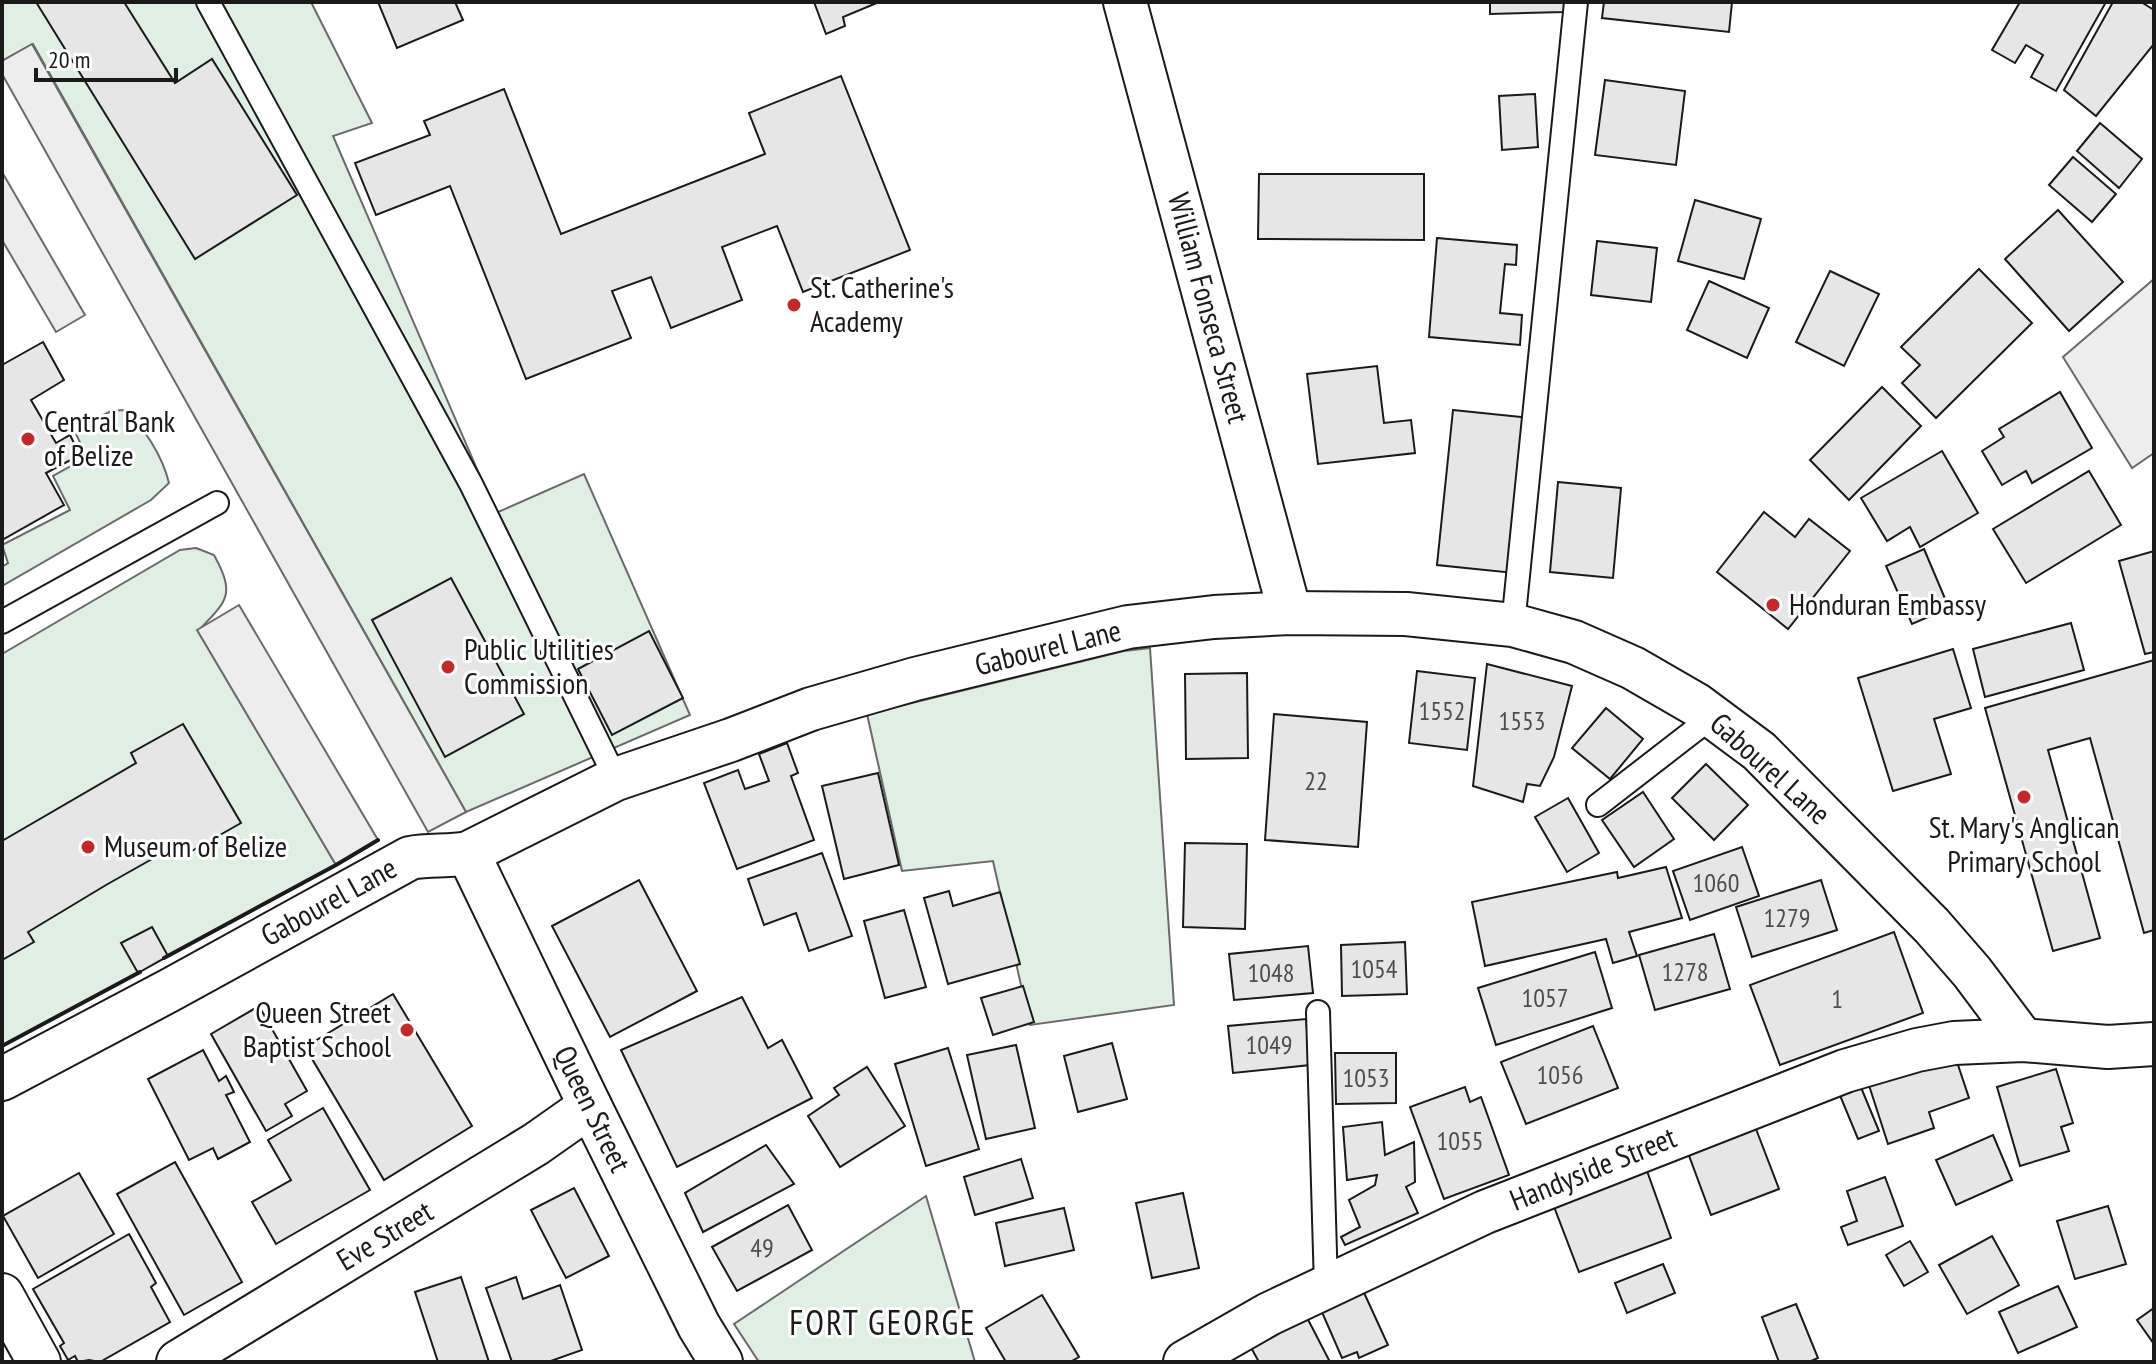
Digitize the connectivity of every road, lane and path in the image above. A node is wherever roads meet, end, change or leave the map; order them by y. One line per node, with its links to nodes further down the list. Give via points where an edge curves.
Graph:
1 (208, 2): 9 (lane, via 471,484)
2 (1125, 2): 5 (street, William Fonseca Street)
3 (1576, 2): 7 (lane)
4 (217, 503): 6 (lane)
5 (1290, 613): 7 (street, Gabourel Lane, via 1406,614); 9 (street, Gabourel Lane, via 1128,627 915,679 811,709)
6 (2, 622)
7 (1513, 625): 8 (street, Gabourel Lane, via 1574,642 1633,668)
8 (1713, 716): 10 (lane); 13 (street, Gabourel Lane, via 1759,751 1932,926)
9 (616, 779): 11 (street, Gabourel Lane)
10 (1598, 805)
11 (468, 853): 15 (street, Gabourel Lane, via 410,858); 16 (street, Queen Street)
12 (1318, 1012): 17 (lane)
13 (2023, 1040): 14 (street, Handyside Street, via 2108,1047); 17 (street, Handyside Street, via 1954,1043 1845,1071 1485,1212)
14 (2154, 1044)
15 (2, 1079)
16 (590, 1106): 20 (street, Eve Street); 21 (street, Queen Street)
17 (1326, 1287): 22 (street, Handyside Street)
18 (2, 1295): 19 (street)
19 (39, 1362)
20 (178, 1362)
21 (721, 1362)
22 (1185, 1362)

